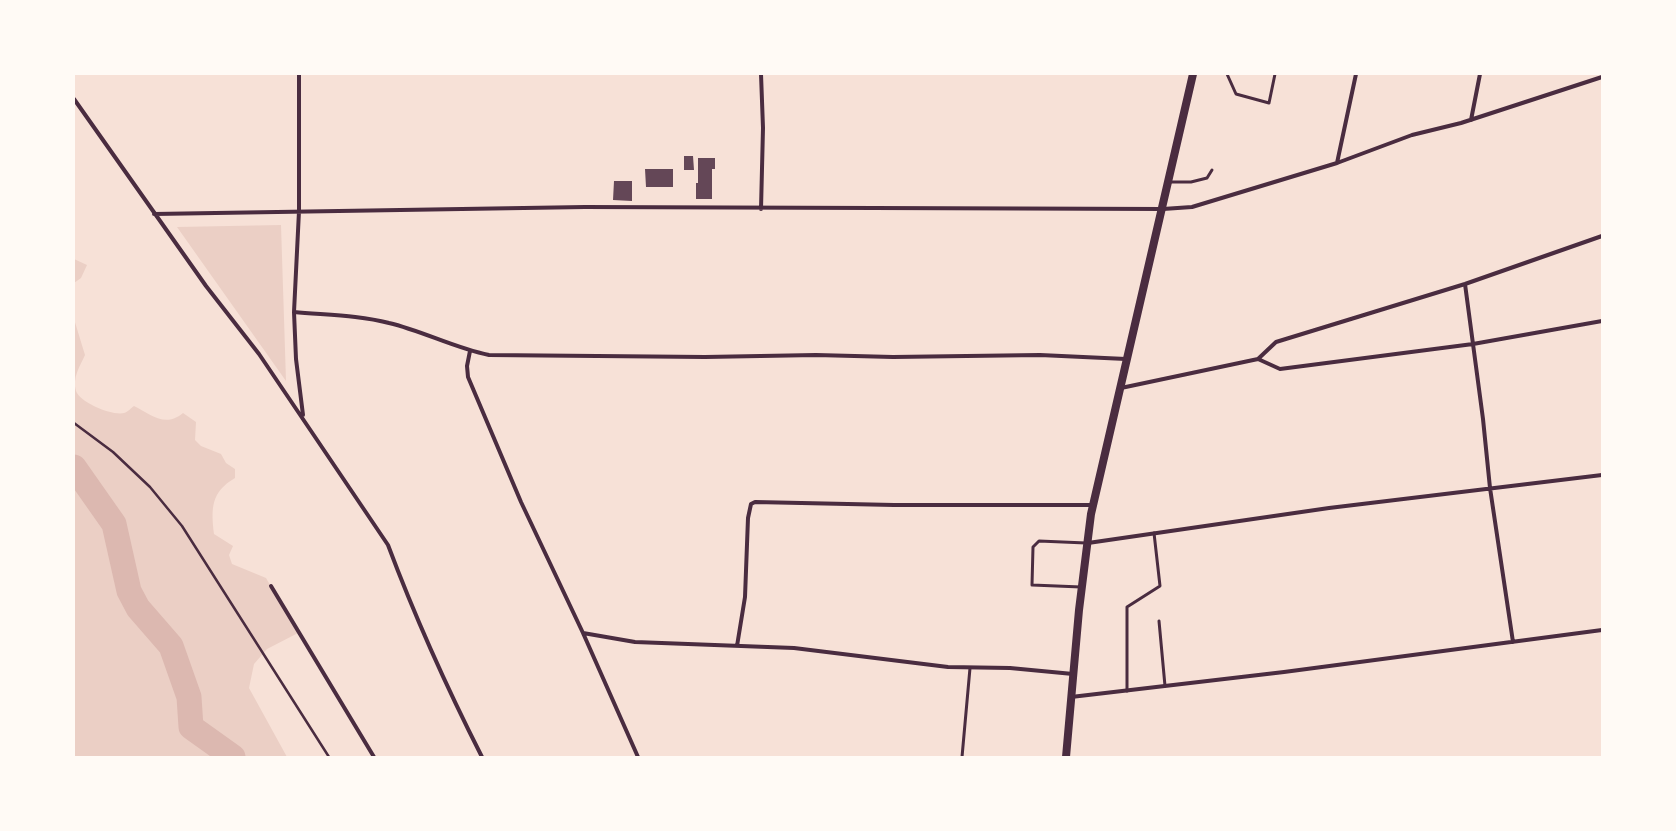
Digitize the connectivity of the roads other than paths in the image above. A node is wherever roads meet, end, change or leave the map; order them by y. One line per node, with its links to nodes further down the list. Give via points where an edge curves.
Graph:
1 (299, 74): 18 (street)
2 (761, 74): 16 (street)
3 (1193, 74): 15 (main road)
4 (1227, 74): 5 (lane, via 1236,94 1269,103)
5 (1276, 74)
6 (1356, 74): 13 (street)
7 (1480, 74): 12 (street)
8 (1596, 74): 10 (street)
9 (1602, 77): 10 (street)
10 (1595, 80): 12 (street)
11 (74, 99): 19 (street)
12 (1471, 120): 13 (street, via 1412,135)
13 (1337, 163): 17 (street, via 1192,208)
14 (1212, 170): 15 (lane, via 1208,178 1191,182)
15 (1169, 182): 17 (main road)
16 (761, 209): 17 (street); 18 (street, via 585,207)
17 (1163, 209): 26 (main road)
18 (299, 211): 19 (street); 22 (street)
19 (154, 214): 29 (street, via 259,354)
20 (1602, 236): 21 (street)
21 (1465, 284): 24 (street); 27 (street, via 1276,342)
22 (294, 312): 25 (street, via 388,322); 29 (street)
23 (1602, 321): 24 (street)
24 (1473, 344): 27 (street, via 1280,369); 31 (street)
25 (470, 351): 26 (street, via 489,355 520,356 1032,355); 39 (street, via 468,377 521,502)
26 (1126, 359): 28 (main road)
27 (1258, 359): 28 (street)
28 (1121, 388): 32 (main road)
29 (303, 418): 48 (street, via 388,545 453,701)
30 (1602, 475): 31 (street)
31 (1490, 488): 33 (street); 40 (street)
32 (1094, 505): 34 (main road); 41 (street, via 755,502 751,504 748,518 745,597)
33 (1154, 533): 34 (street); 45 (lane, via 1160,586 1127,607)
34 (1088, 543): 36 (main road); 36 (lane, via 1039,541 1033,547 1032,585)
35 (271, 586): 47 (street)
36 (1082, 587): 43 (main road)
37 (1159, 621): 44 (lane)
38 (1602, 630): 40 (street)
39 (583, 633): 41 (street, via 635,642); 49 (street)
40 (1512, 642): 44 (street)
41 (737, 646): 42 (street, via 794,648)
42 (970, 668): 43 (street, via 1010,668); 50 (lane)
43 (1074, 674): 46 (main road)
44 (1165, 686): 45 (street)
45 (1127, 691): 46 (street)
46 (1071, 697): 51 (main road)
47 (374, 757)
48 (482, 757)
49 (638, 757)
50 (962, 757)
51 (1066, 757)

